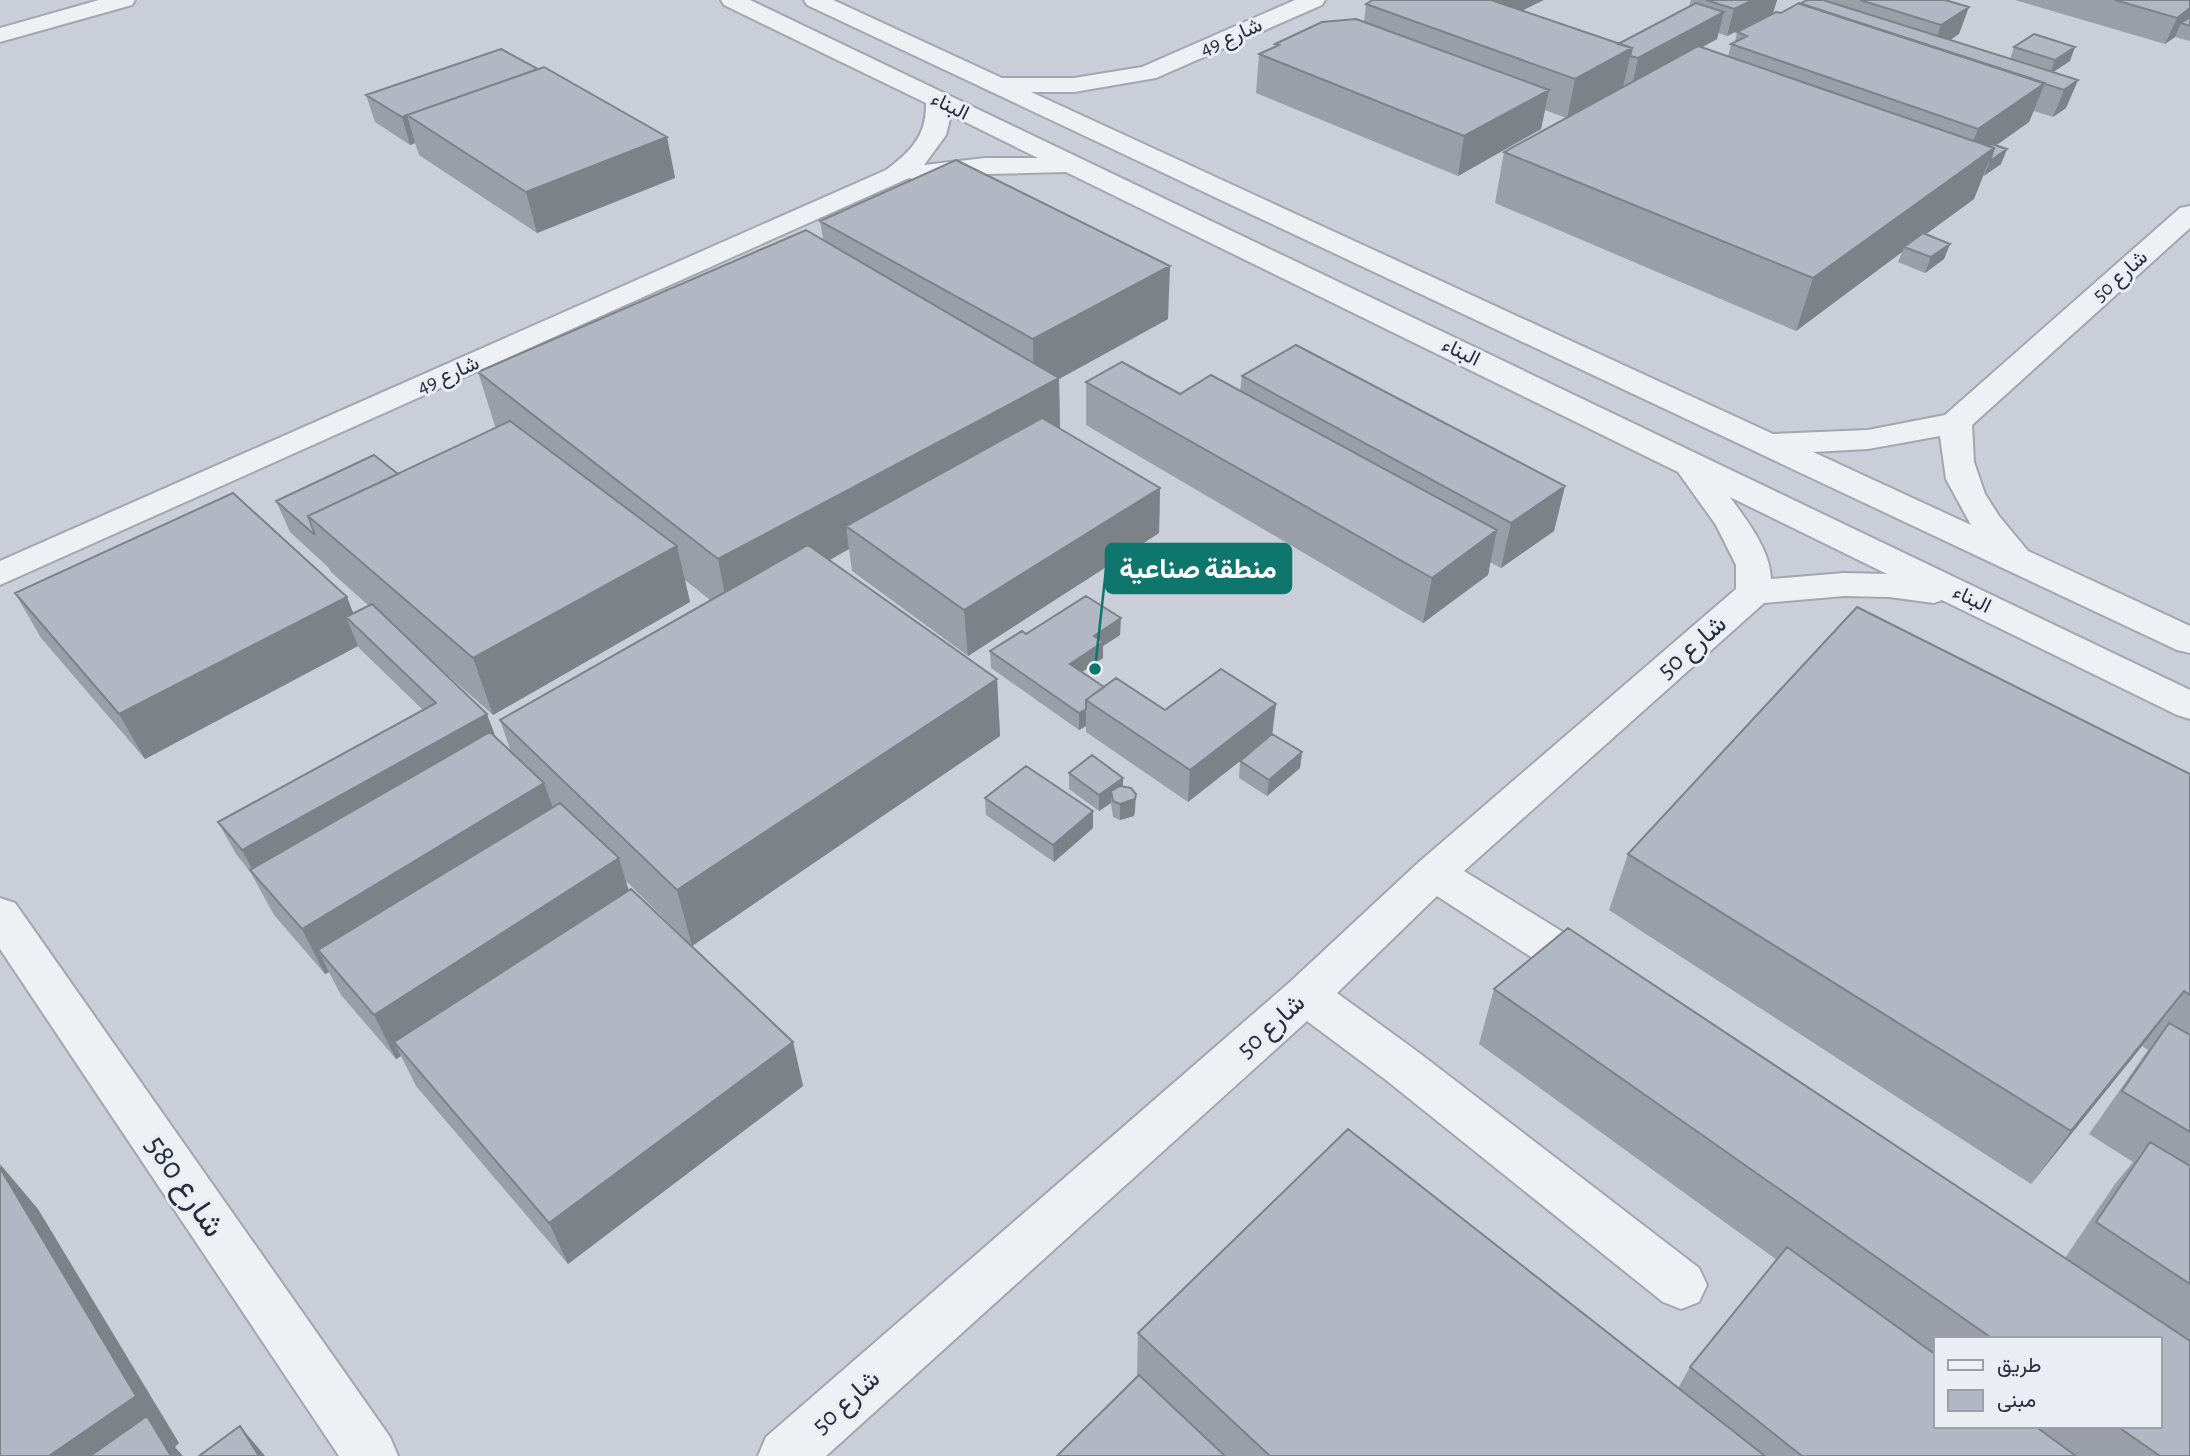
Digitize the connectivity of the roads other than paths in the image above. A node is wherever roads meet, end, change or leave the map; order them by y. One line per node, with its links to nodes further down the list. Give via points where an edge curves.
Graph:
1 (124, 0): 5 (street)
2 (732, 0): 8 (street, البناء)
3 (814, 0): 7 (street, البناء)
4 (1314, 0): 6 (street, شارع 49)
5 (0, 36)
6 (1148, 74): 7 (street, شارع 49, via 1074,85); 9 (street, شارع 49, via 1133,90 1127,110 1125,129)
7 (995, 84): 9 (street, البناء)
8 (939, 100): 10 (street, البناء); 11 (street, شارع 49, via 934,138)
9 (1135, 149): 14 (street, البناء)
10 (1075, 167): 11 (street, شارع 49, via 985,166); 15 (street, البناء)
11 (895, 176): 17 (street, شارع 49)
12 (2190, 214): 13 (street, شارع 50)
13 (1956, 422): 14 (street, شارع 50, via 1867,442); 16 (street, via 1954,453 1964,487 1985,523)
14 (1762, 441): 16 (street, البناء)
15 (1687, 461): 18 (street, via 1732,524 1753,565); 19 (street, البناء)
16 (2018, 561): 20 (street, البناء)
17 (0, 574)
18 (1754, 593): 19 (street, via 1877,585); 22 (street, شارع 50)
19 (1970, 599): 21 (street, البناء)
20 (2190, 641)
21 (2190, 706)
22 (1434, 873): 24 (street, شارع 50); 25 (street)
23 (0, 915): 27 (street, شارع 580)
24 (1306, 995): 26 (street); 28 (street, شارع 50)
25 (1632, 998)
26 (1681, 1285)
27 (370, 1456)
28 (785, 1456)

